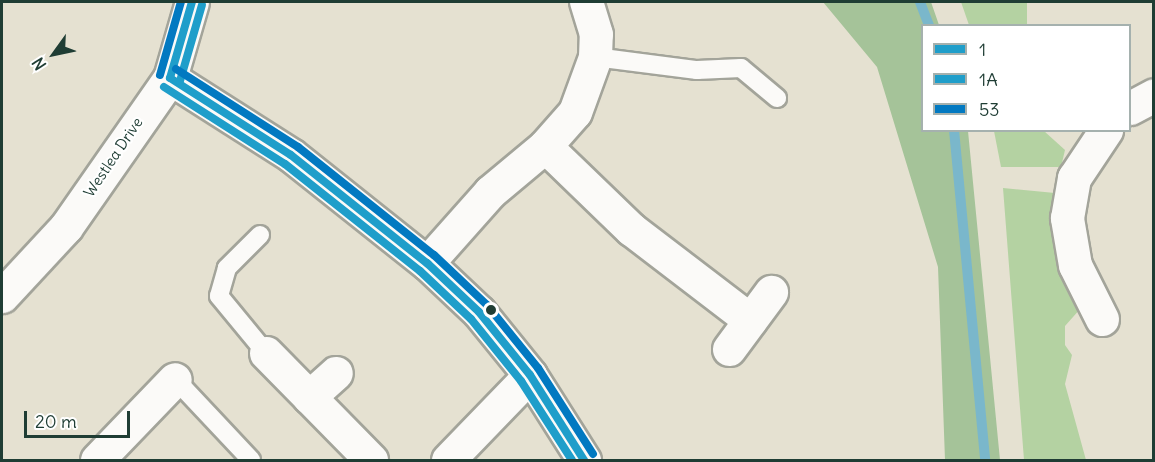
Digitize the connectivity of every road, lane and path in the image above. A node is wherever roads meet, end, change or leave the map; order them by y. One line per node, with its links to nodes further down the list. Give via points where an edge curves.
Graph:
1 (192, 2): 4 (street, Westlea Drive)
2 (586, 2): 3 (street, via 596,34)
3 (596, 57): 6 (lane, via 697,70 741,68); 9 (street, via 574,111)
4 (170, 78): 11 (street, via 291,155); 12 (street, Westlea Drive, via 66,227)
5 (1154, 95): 7 (street)
6 (777, 98)
7 (1131, 107)
8 (1105, 132): 14 (street, via 1074,178 1067,218 1075,265)
9 (545, 146): 11 (street, via 490,192); 15 (street, via 631,229)
10 (260, 235): 17 (lane, via 227,268 219,296)
11 (427, 263): 19 (street, via 479,312)
12 (7, 279)
13 (771, 292): 15 (street)
14 (1102, 319)
15 (750, 320): 16 (street)
16 (729, 349)
17 (266, 352): 21 (street)
18 (336, 373): 21 (street)
19 (530, 375): 25 (street); 26 (street)
20 (175, 379): 22 (street); 23 (lane)
21 (309, 397): 24 (street)
22 (97, 460)
23 (251, 460)
24 (371, 460)
25 (448, 460)
26 (584, 460)

